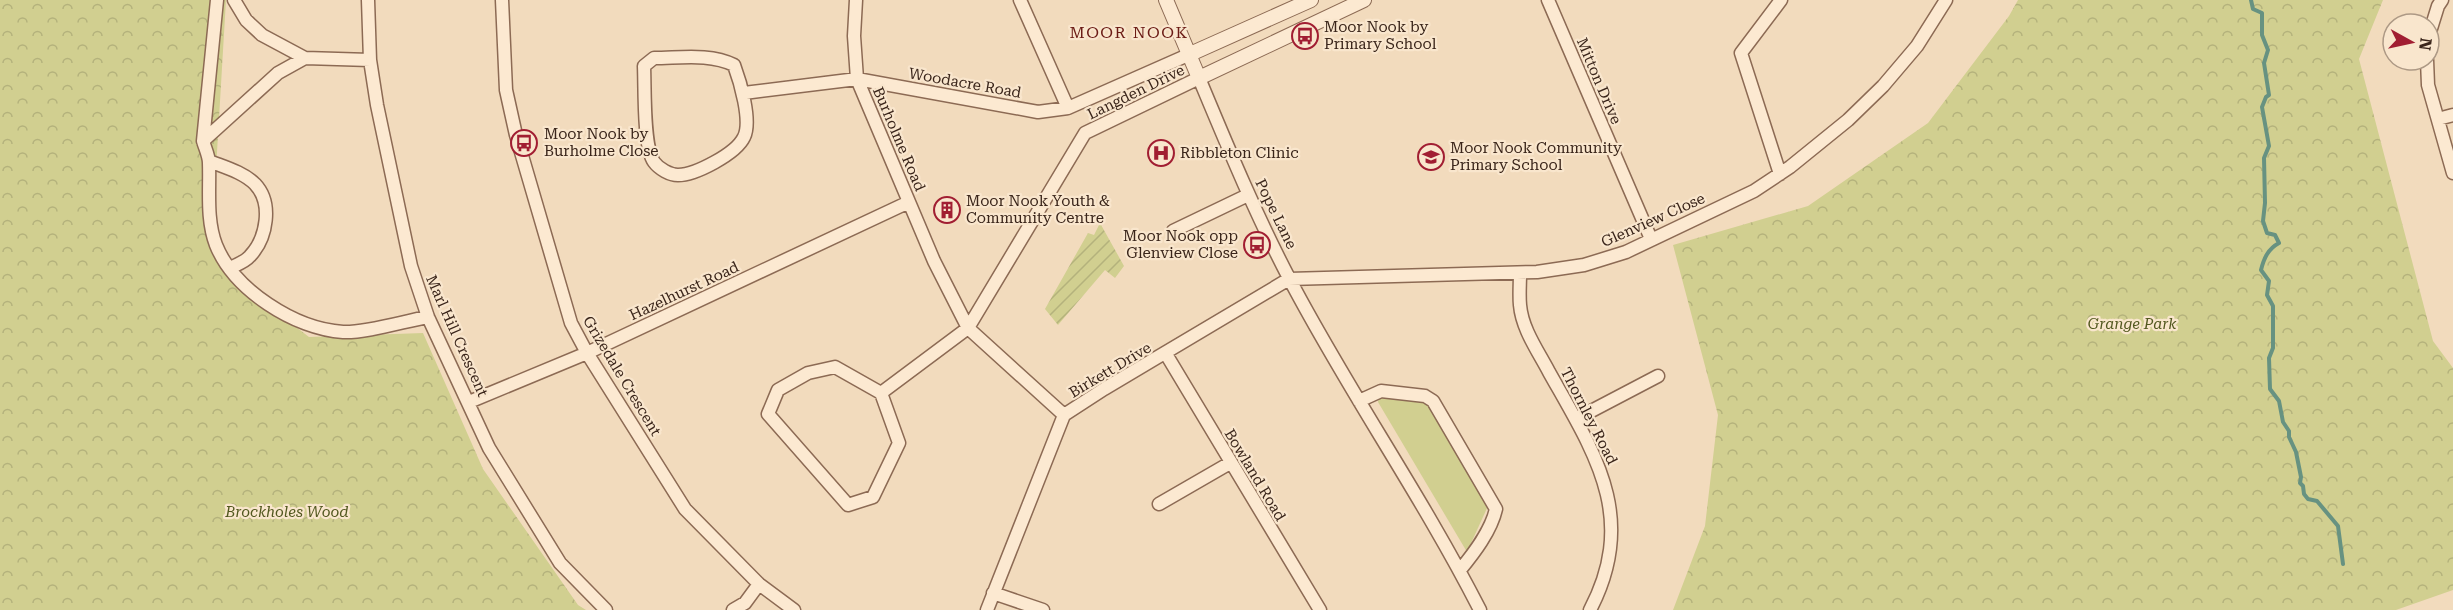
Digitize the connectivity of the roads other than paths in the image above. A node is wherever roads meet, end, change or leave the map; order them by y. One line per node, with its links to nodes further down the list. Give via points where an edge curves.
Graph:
1 (217, 0): 23 (street)
2 (234, 0): 14 (street, via 246,20 262,35)
3 (368, 0): 15 (street, Marl Hill Crescent)
4 (502, 0): 36 (street, Grizedale Crescent, via 506,90 516,135 572,323)
5 (856, 0): 18 (street, Burholme Road)
6 (1020, 0): 20 (street)
7 (1166, 0): 13 (street, Pope Lane)
8 (1311, 0): 13 (street)
9 (1364, 0): 17 (street)
10 (1548, 0): 30 (street, Mitton Drive)
11 (1781, 0): 26 (street, via 1741,53)
12 (1946, 0): 26 (street, Glenview Close, via 1917,46 1883,86 1848,120)
13 (1188, 55): 17 (street, Pope Lane); 20 (street, Langden Drive)
14 (305, 58): 15 (street); 23 (street, via 278,73)
15 (370, 60): 34 (street, Marl Hill Crescent, via 411,266)
16 (2427, 72): 22 (street)
17 (1199, 78): 27 (street, Pope Lane); 35 (street, Langden Drive, via 1085,133)
18 (857, 79): 19 (street, Woodacre Road); 20 (street, Woodacre Road, via 1038,112); 28 (street, Burholme Road)
19 (744, 93): 19 (street, via 744,137 734,149 712,164 676,175 653,161 645,117 644,66 654,58 722,59 734,65)
20 (1068, 108)
21 (2453, 115): 22 (street)
22 (2438, 119): 25 (street)
23 (203, 141): 24 (street)
24 (209, 160): 31 (street, via 211,219 216,244); 31 (street, via 247,177 264,198 264,233 248,258)
25 (2453, 173)
26 (1780, 174): 30 (street, Glenview Close)
27 (1248, 195): 29 (street); 33 (street, Pope Lane)
28 (909, 202): 35 (street, Burholme Road); 36 (street, Hazelhurst Road)
29 (1173, 231)
30 (1651, 239): 32 (street, Glenview Close, via 1626,252 1584,265)
31 (230, 268): 34 (street, via 260,298 285,315 314,326 344,332)
32 (1520, 273): 33 (street, Glenview Close); 43 (street, Thornley Road, via 1520,306 1528,333)
33 (1289, 279): 37 (street, Birkett Drive); 40 (street, Pope Lane)
34 (428, 317): 41 (street, Marl Hill Crescent)
35 (968, 328): 39 (street); 42 (street, Burholme Road)
36 (587, 353): 41 (street, Hazelhurst Road); 47 (street, Grizedale Crescent, via 684,509)
37 (1166, 354): 42 (street, Birkett Drive); 44 (street, Bowland Road)
38 (1658, 376): 43 (street)
39 (881, 393): 39 (street, via 835,368 808,373 778,390 768,414 848,506 873,497 899,442)
40 (1359, 401): 46 (street, Pope Lane); 46 (street, via 1381,391 1433,400 1496,509 1494,519)
41 (469, 402): 49 (street, Marl Hill Crescent, via 489,448 560,563)
42 (1064, 415): 48 (street, Birkett Drive)
43 (1576, 419): 56 (street, Thornley Road, via 1600,467 1609,500 1608,561)
44 (1230, 463): 45 (street); 54 (street, Bowland Road)
45 (1159, 504)
46 (1460, 570): 55 (street, Pope Lane)
47 (759, 584): 50 (street, via 745,603); 51 (street, Grizedale Crescent)
48 (993, 593): 52 (street, Birkett Drive); 53 (street)
49 (606, 610)
50 (733, 610)
51 (794, 610)
52 (987, 610)
53 (1043, 610)
54 (1320, 610)
55 (1480, 610)
56 (1590, 610)

